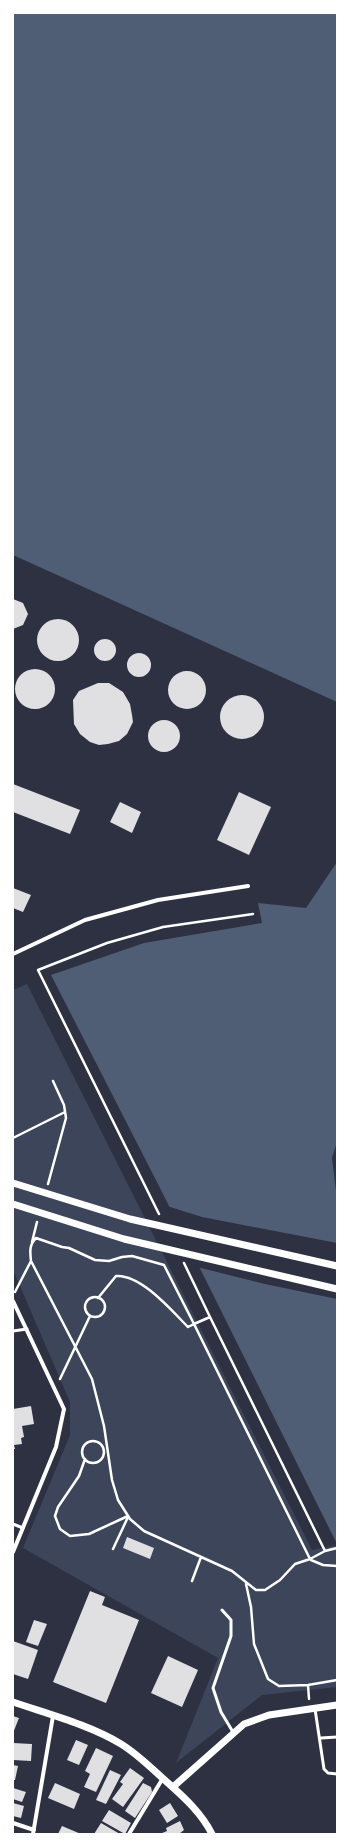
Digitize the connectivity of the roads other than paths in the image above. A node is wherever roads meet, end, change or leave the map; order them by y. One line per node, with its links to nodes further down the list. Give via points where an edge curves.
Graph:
1 (248, 886): 2 (street, via 158,900 85,920)
2 (13, 954)
3 (13, 1183): 5 (street, via 130,1219)
4 (13, 1204): 6 (street, via 124,1239)
5 (337, 1266)
6 (337, 1289)
7 (13, 1301): 8 (street)
8 (27, 1329): 9 (lane); 11 (street, via 64,1409 56,1447)
9 (13, 1331)
10 (13, 1524): 11 (lane)
11 (23, 1528): 12 (street)
12 (13, 1552)
13 (222, 1610): 18 (lane, via 231,1620 231,1636 213,1688 221,1712)
14 (13, 1702): 17 (street)
15 (337, 1705): 16 (street)
16 (315, 1709): 18 (street, via 256,1718); 20 (lane)
17 (53, 1716): 22 (street, via 121,1744); 25 (street)
18 (233, 1732): 23 (street)
19 (337, 1737): 20 (lane)
20 (321, 1738): 21 (lane, via 324,1769 328,1773)
21 (337, 1774)
22 (163, 1778): 23 (street); 26 (street)
23 (173, 1787): 27 (street, via 194,1808)
24 (13, 1823): 25 (street)
25 (33, 1832)
26 (129, 1834)
27 (212, 1834)

